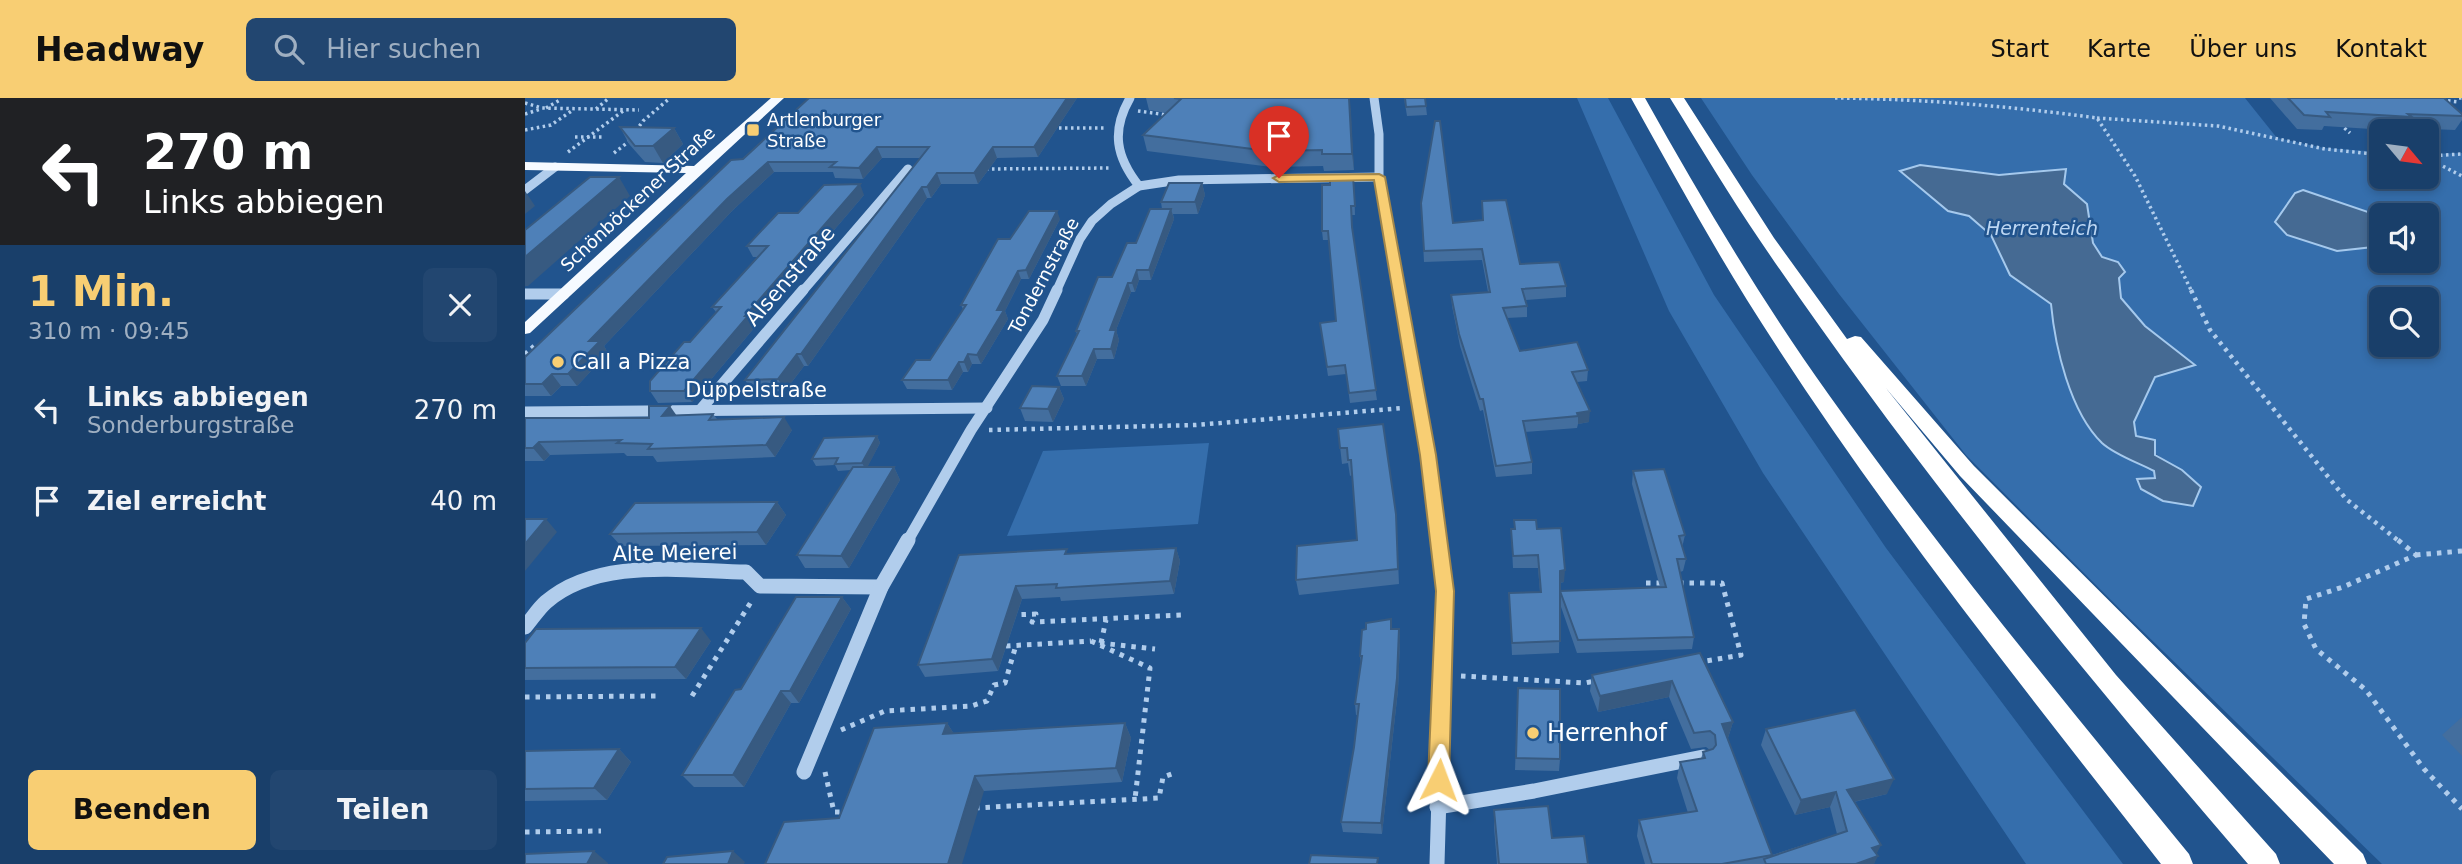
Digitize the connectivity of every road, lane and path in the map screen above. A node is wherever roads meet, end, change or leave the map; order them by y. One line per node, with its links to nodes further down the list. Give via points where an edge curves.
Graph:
1 (609, 98): 16 (path)
2 (670, 98): 36 (path, via 643,121 632,139)
3 (778, 98): 40 (main road, Schönböckener Straße)
4 (1130, 98): 14 (street)
5 (1374, 98): 42 (street)
6 (1638, 98): 86 (highway, via 1737,272 1869,464 1949,574)
7 (1677, 98): 45 (highway)
8 (1835, 98): 21 (path, via 2000,105)
9 (560, 100): 13 (path)
10 (2437, 100): 11 (path)
11 (2460, 100)
12 (525, 103): 13 (path)
13 (544, 108): 15 (path); 19 (path)
14 (1124, 109): 20 (path); 24 (street)
15 (573, 110): 16 (path); 25 (path, via 539,130)
16 (595, 110): 17 (path)
17 (624, 110): 18 (path); 28 (path)
18 (639, 110)
19 (525, 114)
20 (1176, 116)
21 (2097, 118): 30 (path, via 2218,126); 55 (path, via 2135,176 2210,330 2346,499)
22 (2334, 121): 26 (path)
23 (1053, 128): 24 (path)
24 (1119, 128): 37 (street, via 1117,155)
25 (525, 130)
26 (2350, 133)
27 (575, 137): 28 (path)
28 (588, 137): 29 (path); 35 (path)
29 (604, 137)
30 (2369, 154)
31 (2462, 154): 32 (path)
32 (2439, 156)
33 (2439, 164): 41 (path)
34 (525, 166): 35 (main road)
35 (551, 167): 36 (main road); 44 (street)
36 (593, 168): 40 (main road)
37 (1124, 168): 39 (path); 43 (street)
38 (908, 169): 51 (street, Alsenstraße)
39 (975, 169)
40 (697, 170): 47 (main road, Schönböckener Straße)
41 (2462, 176)
42 (1379, 177): 43 (street, via 1179,180); 49 (street)
43 (1139, 186): 50 (street, Tondernstraße, via 1092,221 1043,320)
44 (525, 190)
45 (1767, 239): 87 (highway, via 1925,454 2107,682); 88 (highway, via 1967,471)
46 (525, 294): 47 (street)
47 (564, 294): 48 (main road, Schönböckener Straße)
48 (525, 330)
49 (1420, 406): 53 (path, via 1188,426); 69 (street, via 1445,591)
50 (986, 408): 51 (street, Düppelstraße); 53 (street)
51 (701, 409): 52 (street, Düppelstraße)
52 (525, 412)
53 (971, 430): 58 (street)
54 (2462, 551): 55 (path)
55 (2416, 555): 81 (path, via 2305,599 2304,624 2316,649 2366,690 2424,769)
56 (1647, 583): 68 (path, via 1722,583 1741,655)
57 (760, 586): 58 (street, Alte Meierei); 62 (street, Alte Meierei, via 746,572 615,572 580,582 548,600); 73 (path)
58 (881, 587): 74 (street)
59 (1009, 615): 61 (path, via 1036,614 1033,622)
60 (1183, 615): 61 (path)
61 (1106, 620): 64 (path)
62 (525, 628)
63 (1091, 641): 64 (path); 65 (path); 78 (path, via 1150,668)
64 (1101, 643): 67 (path)
65 (1016, 645): 66 (path); 74 (path, via 1005,684 994,685 988,701 885,711)
66 (1006, 646)
67 (1155, 649)
68 (1689, 664)
69 (1443, 676): 70 (path); 79 (street)
70 (1598, 681)
71 (525, 696): 72 (path)
72 (657, 696)
73 (692, 696)
74 (817, 740): 76 (street); 82 (path, via 834,812)
75 (1703, 757): 79 (street)
76 (804, 772)
77 (1177, 772): 78 (path, via 1163,777 1159,798)
78 (1135, 799): 80 (path)
79 (1437, 807): 85 (street)
80 (963, 808)
81 (2462, 809)
82 (859, 812)
83 (601, 831): 84 (path)
84 (525, 832)
85 (1437, 864)
86 (2179, 864)
87 (2266, 864)
88 (2353, 864)

